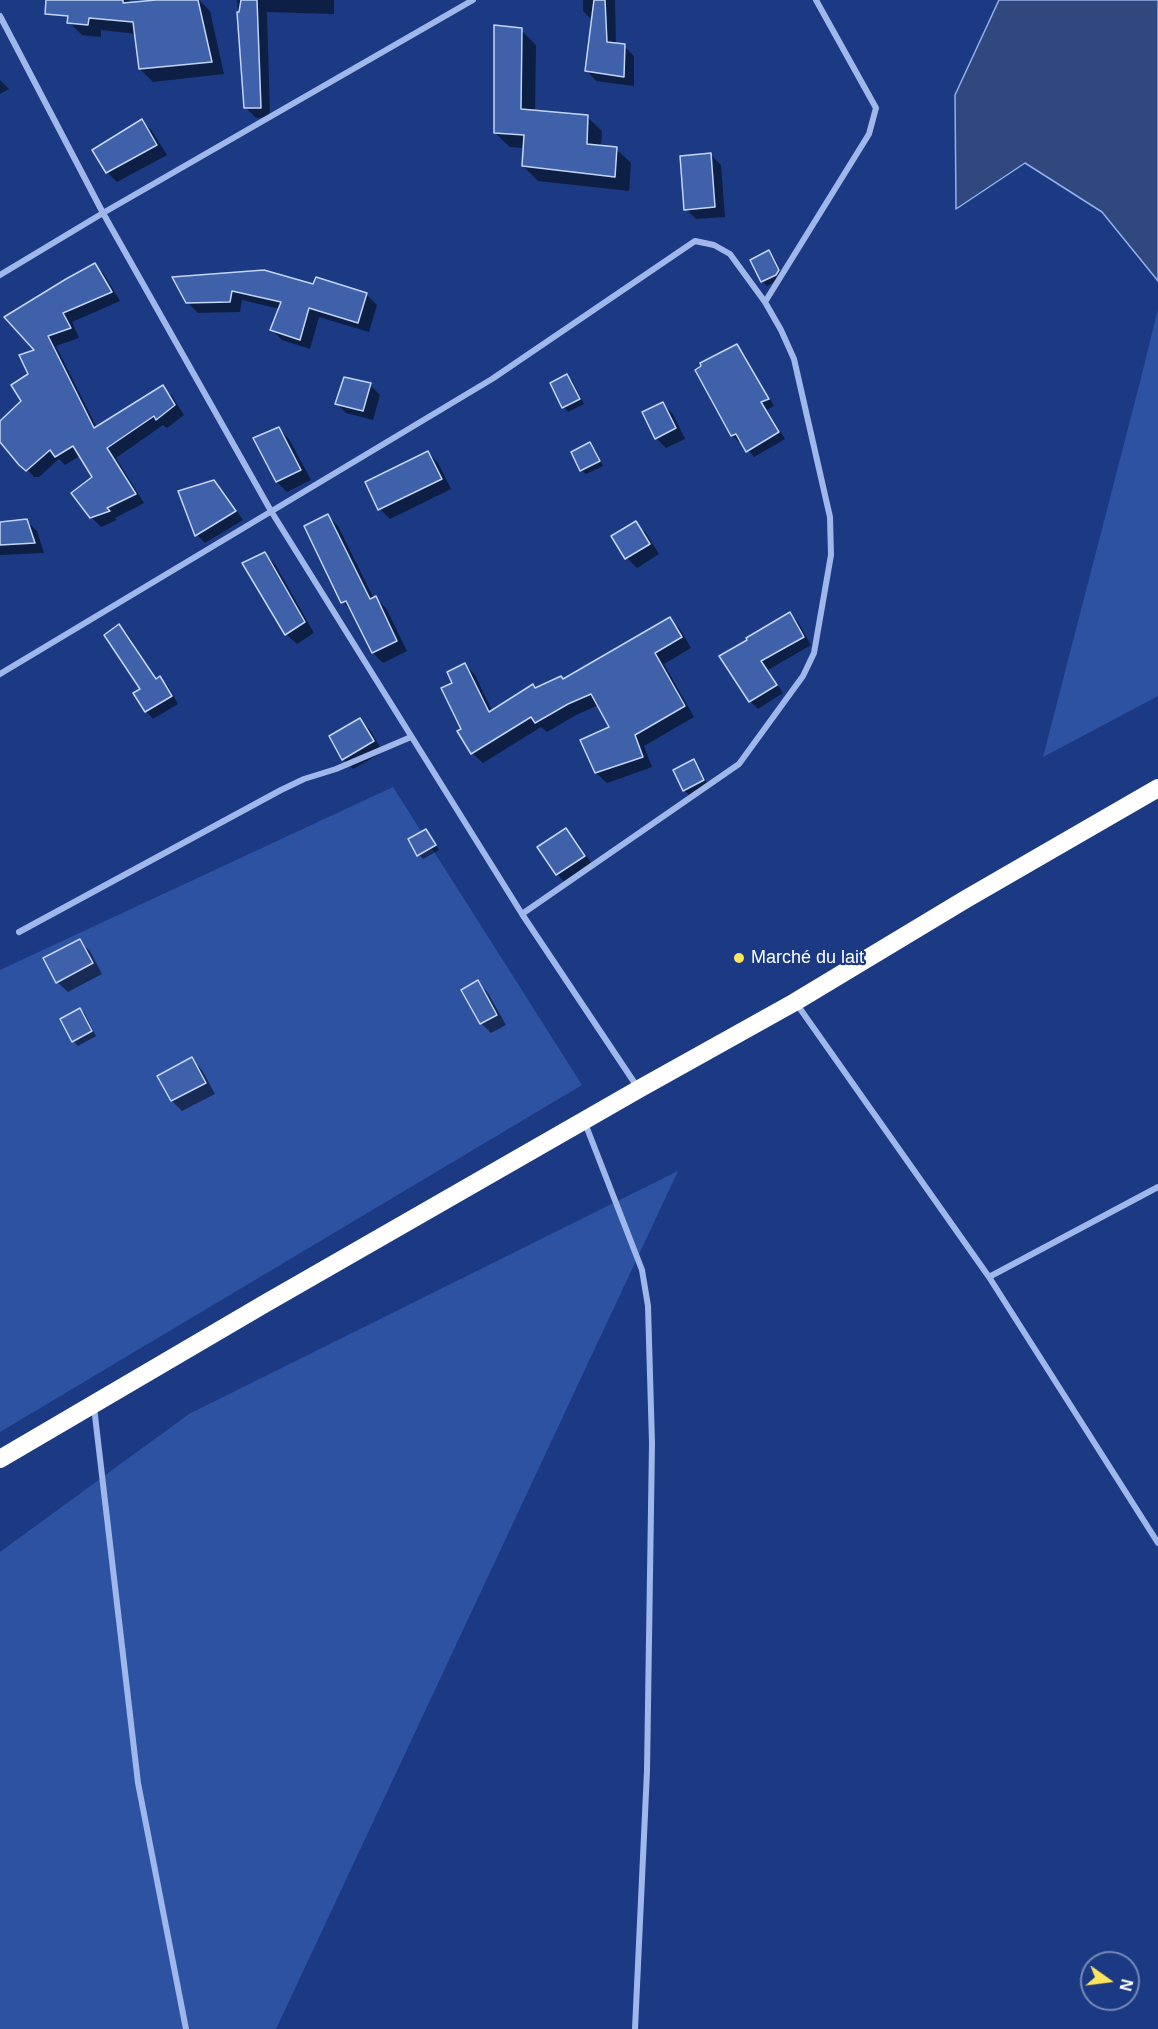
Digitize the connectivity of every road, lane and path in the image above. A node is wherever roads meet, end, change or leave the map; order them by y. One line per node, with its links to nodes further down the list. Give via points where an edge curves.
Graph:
1 (473, 0): 4 (street)
2 (816, 0): 6 (street, via 876,108 869,134)
3 (0, 16): 4 (street)
4 (103, 213): 5 (street); 7 (street)
5 (0, 275)
6 (765, 302): 7 (street, via 730,254 695,241 492,379); 11 (street, via 794,359 830,517 831,555 814,653 803,676 739,764)
7 (271, 511): 8 (street); 9 (street)
8 (0, 674)
9 (411, 737): 11 (street); 12 (street, via 281,790)
10 (1158, 788): 13 (highway)
11 (522, 914): 14 (street)
12 (20, 932)
13 (795, 1002): 14 (highway); 17 (street)
14 (639, 1089): 15 (highway)
15 (584, 1121): 18 (highway); 22 (street, via 642,1270 648,1306 652,1443 647,1759)
16 (1158, 1187): 17 (street)
17 (989, 1277): 20 (street)
18 (94, 1404): 19 (highway); 21 (street, via 138,1783)
19 (0, 1459)
20 (1158, 1543)
21 (186, 2029)
22 (635, 2029)

